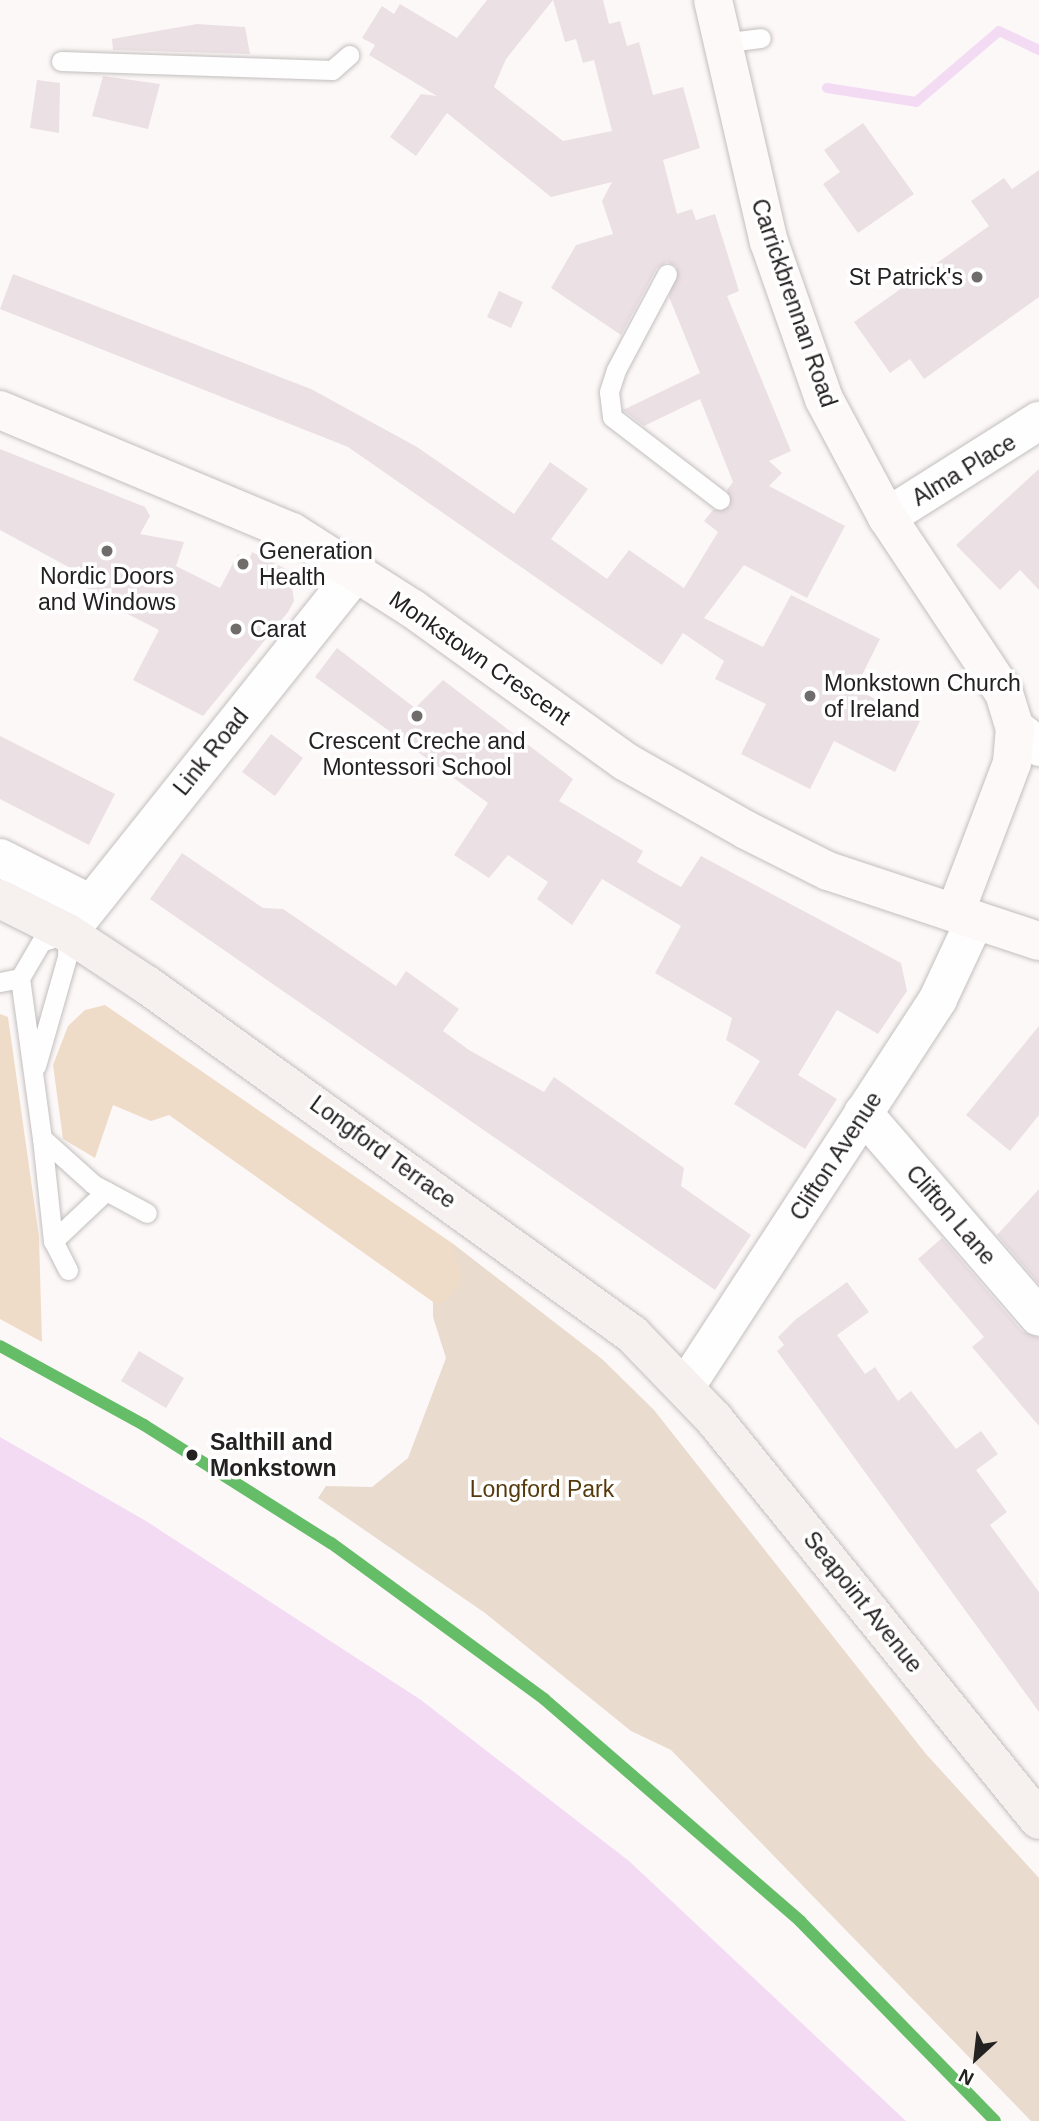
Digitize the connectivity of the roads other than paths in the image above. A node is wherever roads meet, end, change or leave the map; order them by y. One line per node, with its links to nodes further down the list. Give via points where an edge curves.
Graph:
1 (713, 0): 3 (main road, Carrickbrennan Road)
2 (761, 38): 3 (lane)
3 (721, 43): 10 (main road, Carrickbrennan Road, via 769,242 800,336 829,411)
4 (349, 55): 5 (lane, via 332,70)
5 (61, 61)
6 (667, 274): 9 (lane, via 616,370 609,392 612,417)
7 (0, 410): 11 (main road, Monkstown Crescent, via 292,532)
8 (1039, 421): 10 (street, Alma Place)
9 (720, 500)
10 (887, 517): 12 (main road, Carrickbrennan Road)
11 (356, 572): 15 (main road, Monkstown Crescent, via 673,790 828,871); 16 (street, Link Road)
12 (1031, 733): 15 (main road, Carrickbrennan Road, via 1012,763)
13 (0, 858): 16 (street, Longford Terrace)
14 (0, 899): 16 (highway)
15 (965, 917): 17 (main road, Monkstown Crescent); 21 (street, Clifton Avenue, via 949,979)
16 (78, 918): 18 (lane, via 41,942); 20 (lane); 28 (highway, Longford Terrace, via 582,1296)
17 (1039, 941)
18 (20, 978): 19 (lane); 20 (lane)
19 (0, 982)
20 (36, 1066): 22 (lane)
21 (863, 1113): 27 (street, Clifton Lane); 28 (street, Clifton Avenue)
22 (42, 1138): 23 (lane); 25 (lane)
23 (106, 1191): 24 (lane); 25 (lane)
24 (147, 1213)
25 (52, 1241): 26 (lane)
26 (68, 1270)
27 (1039, 1317)
28 (686, 1386): 29 (highway, Seapoint Avenue)
29 (1039, 1820)

